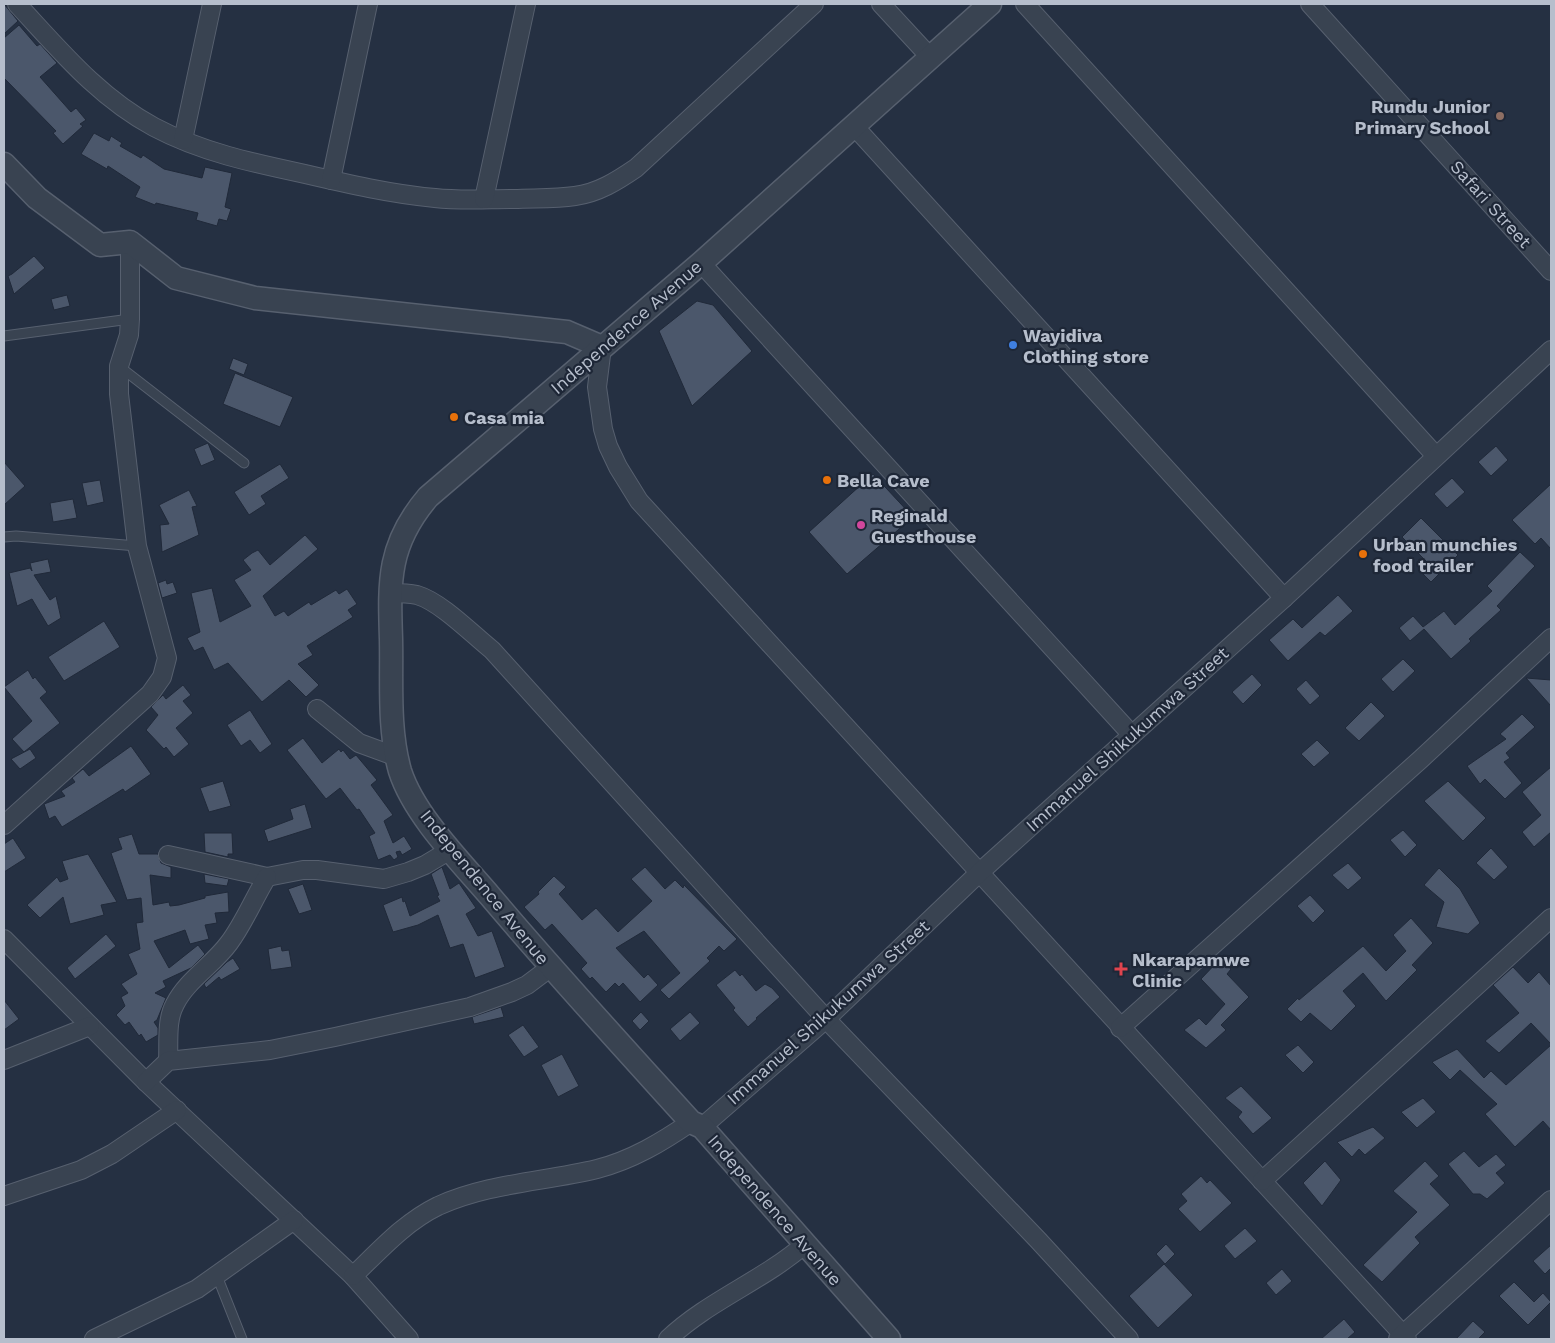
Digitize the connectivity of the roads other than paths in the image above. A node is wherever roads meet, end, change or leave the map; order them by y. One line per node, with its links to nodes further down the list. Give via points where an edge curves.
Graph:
1 (17, 4): 12 (street, via 100,91 125,109)
2 (212, 4): 12 (street)
3 (368, 4): 14 (street)
4 (526, 4): 15 (street)
5 (814, 4): 15 (street, via 618,181 576,196)
6 (881, 4): 10 (street)
7 (990, 4): 10 (street, Independence Avenue)
8 (1025, 4): 24 (street)
9 (1310, 4): 18 (street, Safari Street)
10 (931, 58): 11 (street, Independence Avenue)
11 (854, 126): 17 (street, Independence Avenue); 29 (street)
12 (183, 140): 14 (street, via 253,163)
13 (4, 164): 16 (street, via 37,198 100,245)
14 (331, 180): 15 (street, via 436,198)
15 (484, 199)
16 (130, 242): 19 (street); 21 (street, via 176,278 255,298 567,332)
17 (700, 263): 21 (street, Independence Avenue); 32 (street)
18 (1551, 270)
19 (130, 319): 20 (lane); 23 (street)
20 (4, 336)
21 (602, 347): 28 (street, Independence Avenue, via 428,498 416,512 400,542); 37 (street, via 596,387 603,429 618,467 639,501)
22 (1551, 350): 24 (street, Immanuel Shikukumwa Street)
23 (120, 366): 25 (lane); 27 (street, via 119,394)
24 (1436, 456): 29 (street, Immanuel Shikukumwa Street)
25 (244, 463)
26 (4, 537): 27 (lane)
27 (137, 546): 34 (street, via 167,658 162,678 150,694)
28 (390, 593): 33 (street, Independence Avenue, via 392,722); 42 (street, via 423,597 492,650)
29 (1284, 598): 32 (street, Immanuel Shikukumwa Street)
30 (1551, 638): 44 (street)
31 (317, 709): 33 (street, via 367,748)
32 (1132, 735): 37 (street, Immanuel Shikukumwa Street)
33 (397, 757): 35 (street, Independence Avenue, via 411,794)
34 (4, 825)
35 (450, 850): 38 (street, via 425,865 384,879 317,870); 41 (street, Independence Avenue)
36 (168, 855): 38 (street)
37 (980, 872): 42 (street, Immanuel Shikukumwa Street); 44 (street)
38 (267, 877): 46 (street, via 228,945 175,1004 170,1019)
39 (1551, 918): 50 (street)
40 (4, 939): 43 (street)
41 (551, 967): 46 (street, via 527,985 470,1007 270,1050); 49 (street, Independence Avenue)
42 (826, 1019): 49 (street, Immanuel Shikukumwa Street); 63 (street)
43 (90, 1026): 45 (street); 47 (street)
44 (1120, 1028): 50 (street)
45 (4, 1060)
46 (168, 1061): 47 (street)
47 (146, 1082): 48 (street)
48 (177, 1110): 51 (street, via 89,1166); 53 (street)
49 (697, 1125): 54 (street, Independence Avenue); 56 (street, Immanuel Shikukumwa Street, via 644,1152 598,1169 483,1190 438,1206 399,1232)
50 (1262, 1181): 57 (street)
51 (4, 1196)
52 (1551, 1200): 57 (street)
53 (294, 1220): 55 (street); 56 (street)
54 (804, 1245): 61 (street, via 787,1260 695,1316); 62 (street, Independence Avenue)
55 (217, 1276): 58 (street, via 189,1294); 59 (lane)
56 (353, 1276): 60 (street)
57 (1403, 1338)
58 (94, 1339)
59 (242, 1339)
60 (409, 1339)
61 (668, 1339)
62 (889, 1339)
63 (1129, 1339)

